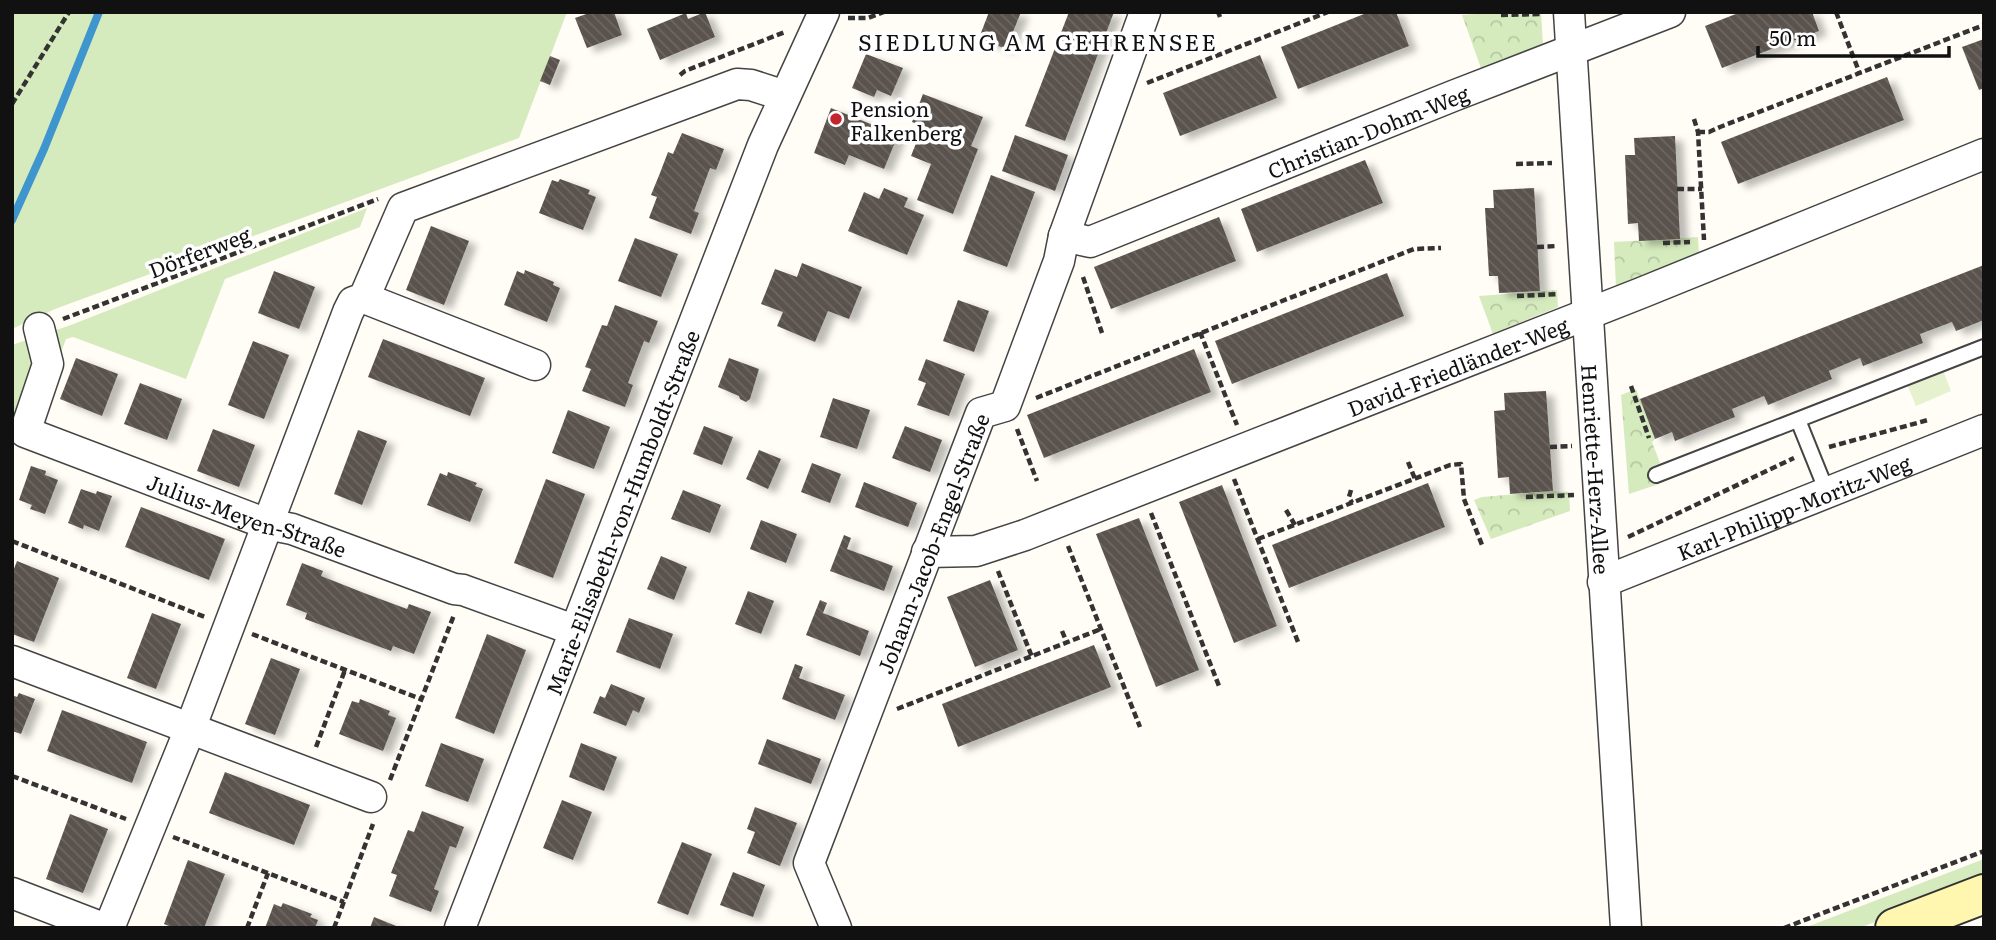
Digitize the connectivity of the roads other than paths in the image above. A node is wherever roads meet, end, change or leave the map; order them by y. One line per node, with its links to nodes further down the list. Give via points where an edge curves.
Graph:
1 (824, 12): 6 (street, Marie-Elisabeth-von-Humboldt-Straße)
2 (1145, 12): 8 (street, Johann-Jacob-Engel-Straße, via 1119,80)
3 (1670, 12): 5 (street, Christian-Dohm-Weg)
4 (1558, 13): 5 (street, Henriette-Herz-Allee)
5 (1571, 50): 8 (street, Christian-Dohm-Weg, via 1090,242); 10 (street, Henriette-Herz-Allee)
6 (785, 96): 9 (street, via 737,84 395,202); 21 (street, Marie-Elisabeth-von-Humboldt-Straße)
7 (1984, 154): 10 (street, David-Friedländer-Weg)
8 (1072, 238): 19 (street, Johann-Jacob-Engel-Straße, via 1059,261 1007,407 981,413)
9 (364, 298): 13 (street); 18 (street, via 353,302 348,312)
10 (1587, 314): 19 (street, David-Friedländer-Weg, via 989,548); 20 (street, Henriette-Herz-Allee)
11 (39, 328): 18 (street, Julius-Meyen-Straße, via 48,364 25,432)
12 (1984, 347): 14 (lane)
13 (535, 365)
14 (1798, 420): 16 (lane); 17 (lane)
15 (1984, 430): 17 (street, Karl-Philipp-Moritz-Weg)
16 (1656, 475)
17 (1827, 492): 20 (street, Karl-Philipp-Moritz-Weg)
18 (267, 524): 21 (street, Julius-Meyen-Straße); 23 (street, via 240,630)
19 (927, 552): 30 (street, Johann-Jacob-Engel-Straße, via 809,863)
20 (1603, 582): 31 (street, Henriette-Herz-Allee)
21 (574, 630): 29 (street, Marie-Elisabeth-von-Humboldt-Straße)
22 (12, 661): 23 (street)
23 (190, 730): 24 (street); 28 (street)
24 (378, 800)
25 (12, 893): 27 (street)
26 (1984, 894): 32 (main road)
27 (103, 928)
28 (109, 928)
29 (460, 928)
30 (836, 928)
31 (1626, 928)
32 (1895, 928)

